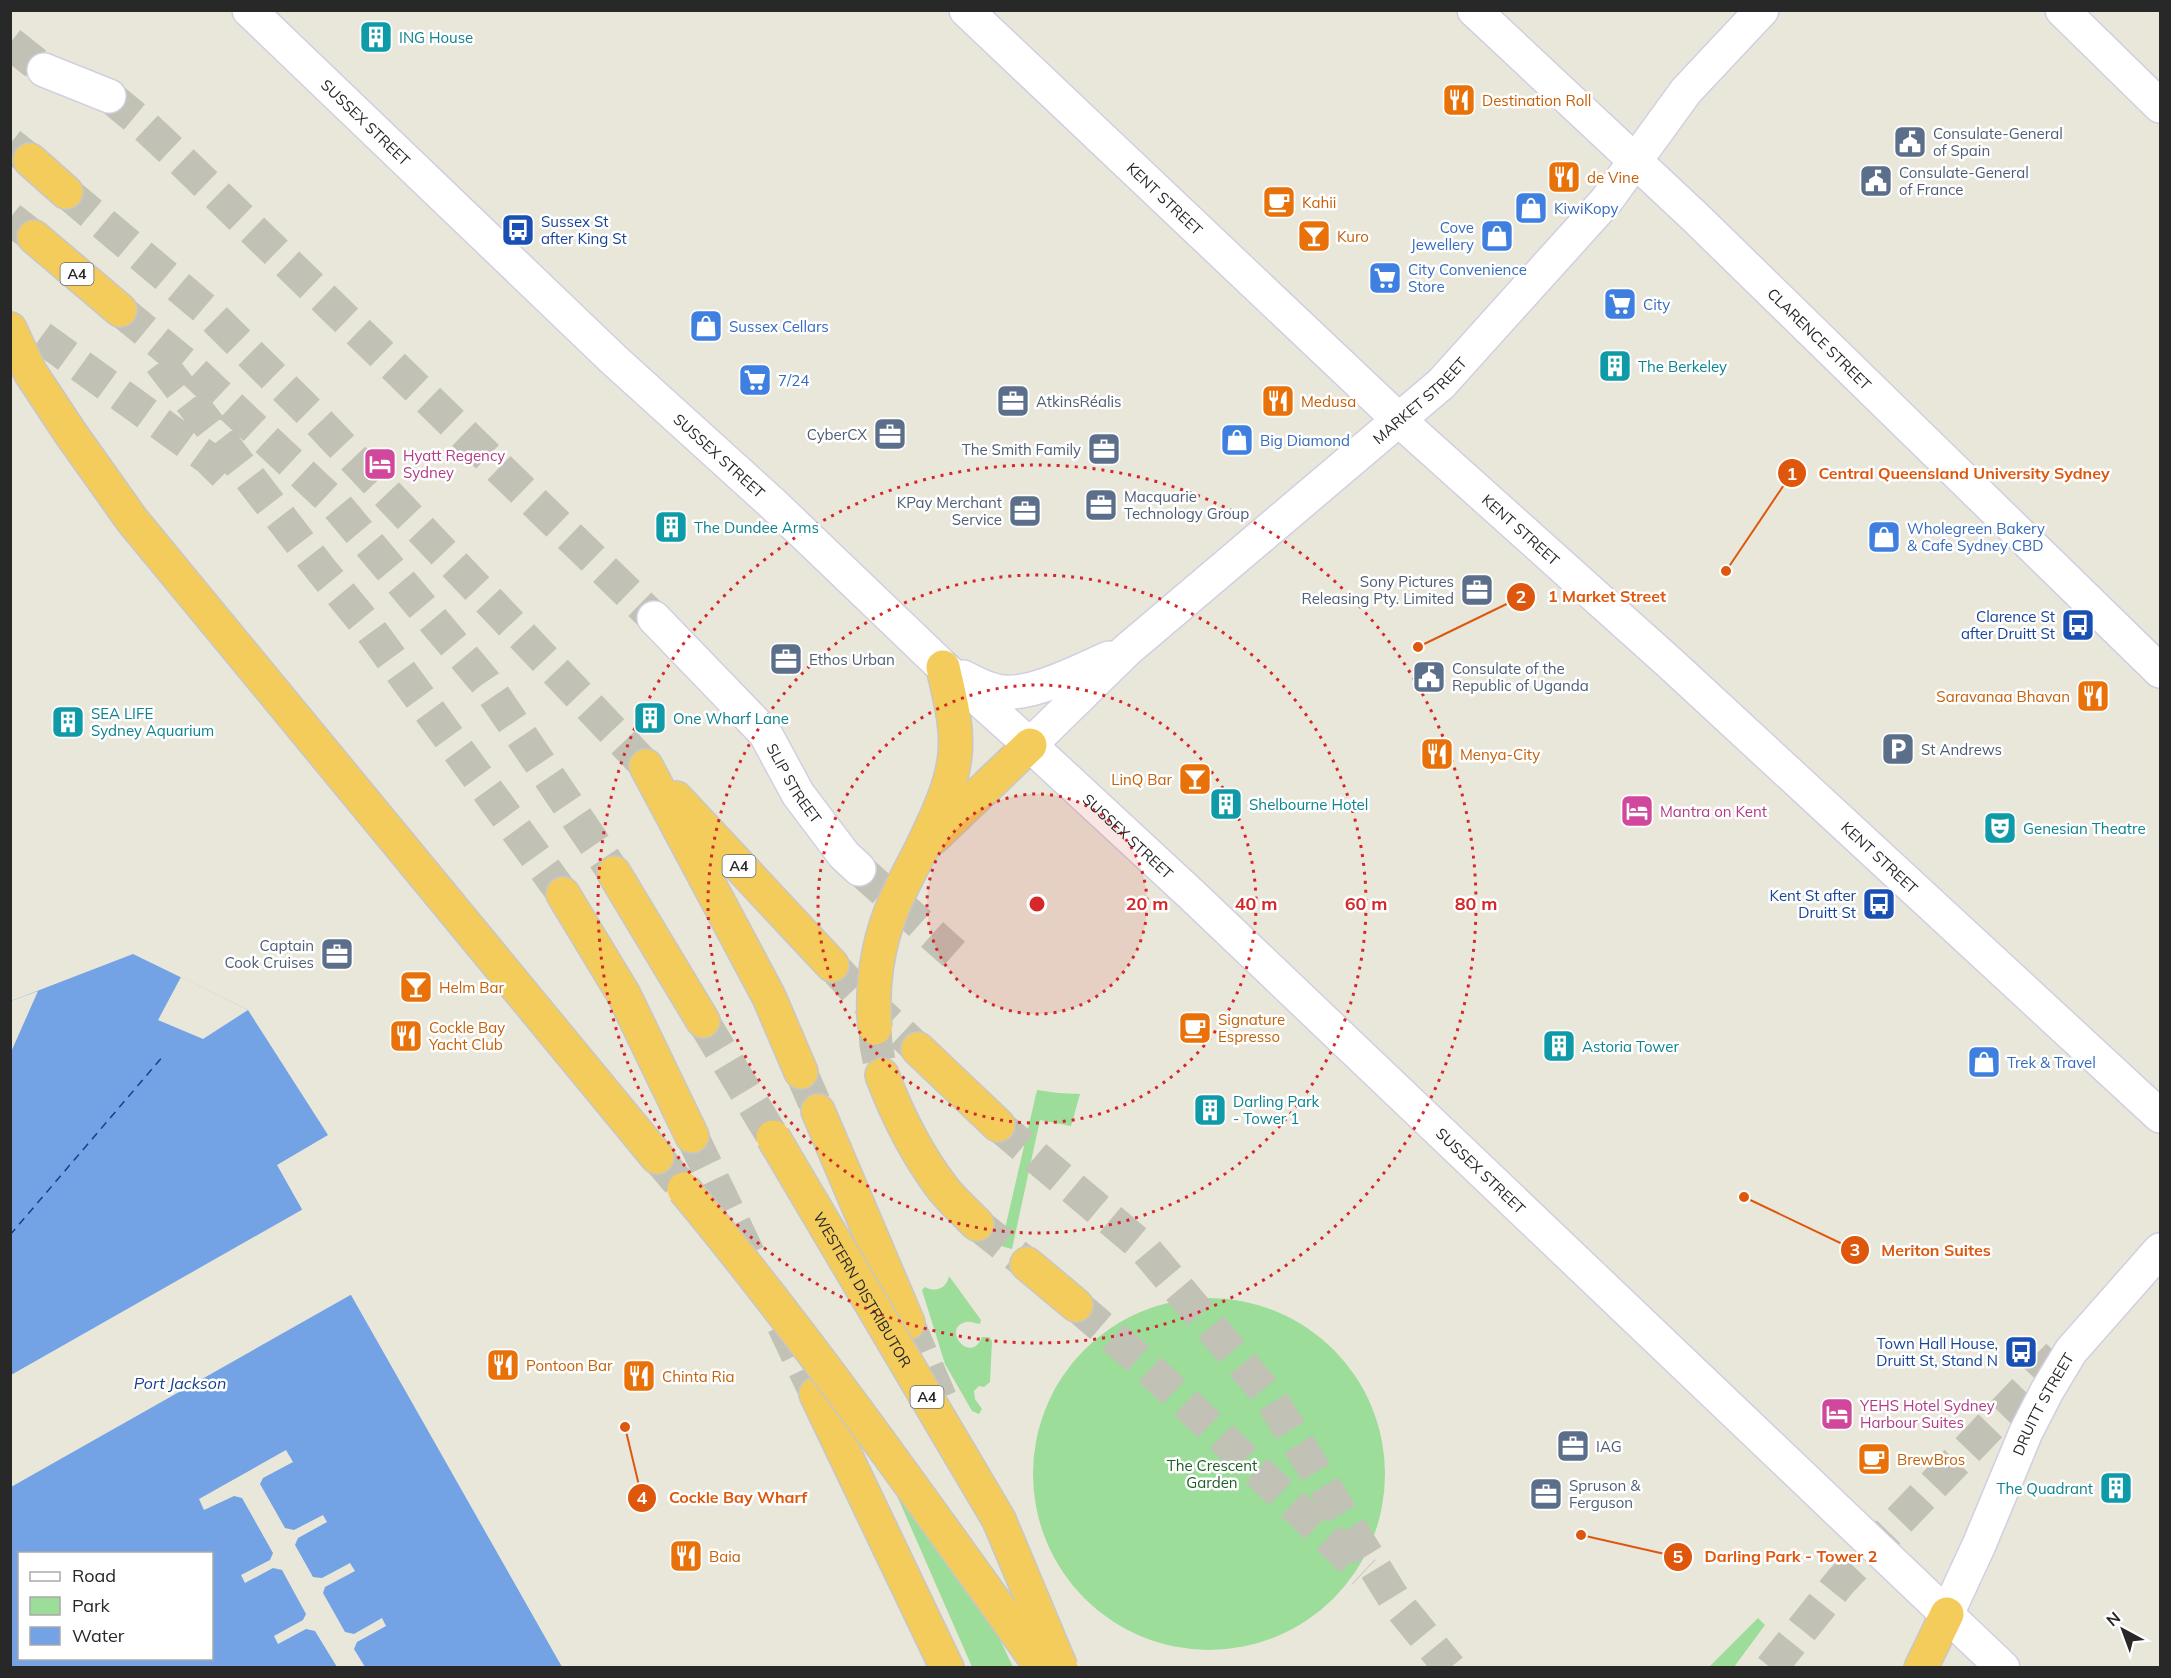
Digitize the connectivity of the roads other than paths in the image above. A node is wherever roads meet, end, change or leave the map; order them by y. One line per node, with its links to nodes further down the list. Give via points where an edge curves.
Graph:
1 (249, 10): 18 (street, SUSSEX STREET, via 613,360)
2 (966, 10): 15 (street, KENT STREET)
3 (1474, 10): 10 (street, CLARENCE STREET)
4 (1762, 10): 10 (street, MARKET STREET, via 1686,91)
5 (2062, 10): 8 (street)
6 (44, 70): 7 (street)
7 (109, 96)
8 (2160, 106)
9 (30, 160): 11 (highway)
10 (1636, 160): 15 (street, MARKET STREET, via 1598,210 1441,384); 19 (street, CLARENCE STREET)
11 (66, 192)
12 (34, 237): 13 (highway, A4)
13 (120, 310)
14 (10, 329): 36 (highway, via 30,372 132,520)
15 (1399, 420): 17 (street, MARKET STREET); 32 (street, KENT STREET, via 1671,664)
16 (654, 618): 22 (street, SLIP STREET, via 765,733 798,794)
17 (1127, 650): 18 (street, via 1025,690 1002,692 980,686); 20 (street, MARKET STREET)
18 (943, 667): 20 (street, SUSSEX STREET); 21 (highway, via 954,717 955,753 944,800)
19 (2160, 671)
20 (1030, 745): 21 (highway); 44 (street, SUSSEX STREET)
21 (921, 850): 27 (highway, bridge, via 892,909 882,944 875,979)
22 (859, 869)
23 (614, 873): 26 (highway)
24 (563, 894): 34 (highway, via 624,995)
25 (832, 965): 29 (highway, A4, via 646,766 769,997)
26 (703, 1022)
27 (875, 1028)
28 (918, 1049): 33 (highway)
29 (801, 1072)
30 (882, 1075): 38 (highway, via 907,1134 924,1162)
31 (818, 1111): 42 (highway)
32 (2160, 1116)
33 (998, 1125)
34 (692, 1136)
35 (773, 1137): 47 (highway, WESTERN DISTRIBUTOR / A4, bridge, via 999,1520)
36 (657, 1157)
37 (684, 1189): 46 (highway, bridge, via 866,1423)
38 (977, 1224)
39 (2160, 1250): 44 (street, DRUITT STREET, via 2071,1351 2053,1381 2026,1432)
40 (1027, 1264): 41 (highway)
41 (1076, 1305)
42 (908, 1323)
43 (816, 1394): 45 (highway)
44 (1947, 1614): 48 (highway); 49 (street, SUSSEX STREET)
45 (947, 1668)
46 (1042, 1668)
47 (1061, 1668)
48 (1921, 1668)
49 (2003, 1668)

